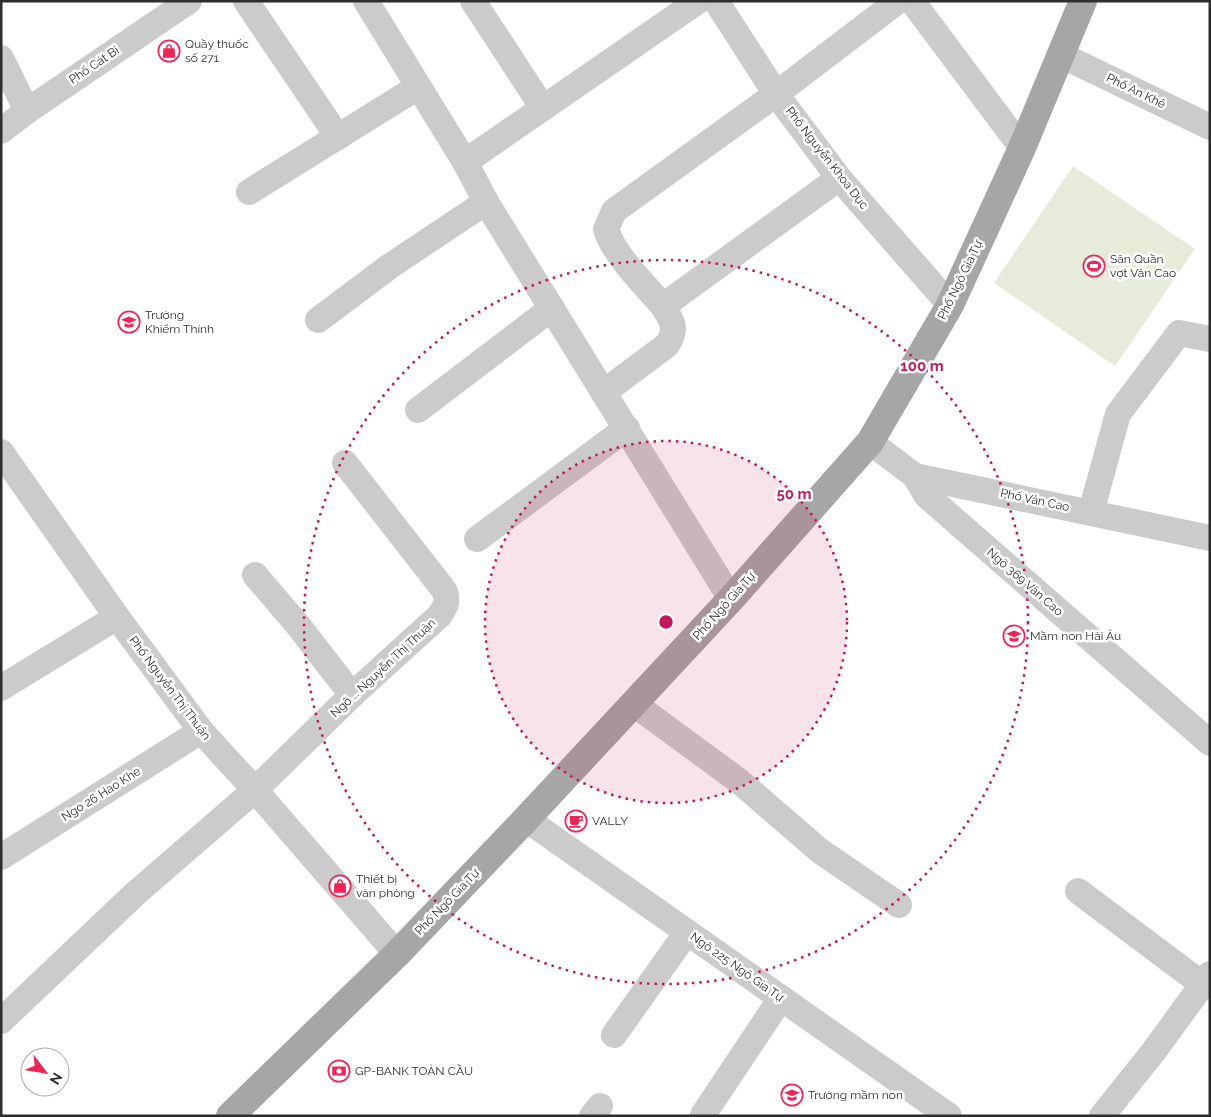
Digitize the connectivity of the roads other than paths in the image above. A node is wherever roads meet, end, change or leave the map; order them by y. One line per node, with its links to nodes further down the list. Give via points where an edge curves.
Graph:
1 (189, 1): 15 (street, Phố Cát Bi)
2 (246, 1): 18 (street)
3 (366, 1): 12 (street)
4 (473, 1): 14 (street)
5 (698, 1): 14 (street)
6 (716, 1): 13 (street, Phố Nguyễn Khoa Dục)
7 (898, 1): 13 (street)
8 (912, 1): 19 (street)
9 (1084, 1): 10 (main road, Phố Ngô Gia Tự)
10 (1062, 56): 16 (street, Phố An Khê); 19 (main road, Phố Ngô Gia Tự)
11 (1, 58): 15 (street)
12 (418, 87): 18 (street); 20 (street)
13 (776, 94): 21 (street, Phố Nguyễn Khoa Dục); 25 (street, via 614,211 608,222 606,229 614,248)
14 (543, 108): 20 (street)
15 (26, 111): 17 (street, Phố Cát Bi)
16 (1210, 127)
17 (1, 131)
18 (338, 137): 22 (street)
19 (1022, 148): 24 (main road, Phố Ngô Gia Tự)
20 (464, 162): 23 (street)
21 (839, 178): 24 (street, Phố Nguyễn Khoa Dục); 25 (street)
22 (249, 192)
23 (486, 202): 26 (street); 27 (street, via 390,266)
24 (950, 305): 32 (main road, Phố Ngô Gia Tự)
25 (663, 306): 29 (street, via 674,335 667,345)
26 (552, 308): 29 (street); 30 (street)
27 (318, 320)
28 (1210, 339): 36 (street, via 1179,333 1118,414)
29 (604, 392): 31 (street)
30 (418, 410)
31 (627, 428): 38 (street); 40 (street)
32 (870, 442): 35 (street, Phố Văn Cao); 40 (main road, Phố Ngô Gia Tự)
33 (1, 452): 41 (street, Phố Nguyễn Thị Thuận)
34 (345, 463): 43 (street, Ngõ ... Nguyễn Thị Thuận, via 448,599 439,616)
35 (915, 476): 36 (street, Phố Văn Cao); 46 (street, Ngõ 369 Văn Cao, via 927,496)
36 (1091, 512): 37 (street, Phố Văn Cao)
37 (1210, 538)
38 (477, 539)
39 (255, 575): 43 (street)
40 (731, 599): 44 (main road, Phố Ngô Gia Tự)
41 (117, 617): 42 (street); 45 (street, Phố Nguyễn Thị Thuận)
42 (1, 688)
43 (352, 695): 47 (street, Ngõ ... Nguyễn Thị Thuận)
44 (634, 704): 48 (main road, Phố Ngô Gia Tự); 51 (street, via 739,781 820,851)
45 (201, 731): 47 (street, Phố Nguyễn Thị Thuận); 49 (street, Ngo 26 Hao Khe)
46 (1210, 743)
47 (255, 790): 53 (street, Phố Nguyễn Thị Thuận); 56 (street, Ngõ ... Nguyễn Thị Thuận, via 136,893)
48 (526, 819): 52 (street, Ngõ 225 Ngô Gia Tự); 53 (main road, Phố Ngô Gia Tự)
49 (1, 857)
50 (1078, 891): 54 (street)
51 (899, 905)
52 (687, 932): 55 (street, Ngõ 225 Ngô Gia Tự); 57 (street)
53 (397, 954): 58 (main road, Phố Ngô Gia Tự)
54 (1206, 979): 61 (street)
55 (781, 998): 59 (street); 60 (street, Ngõ 225 Ngô Gia Tự)
56 (1, 1021)
57 (614, 1035)
58 (230, 1116)
59 (705, 1116)
60 (948, 1116)
61 (1102, 1116)

